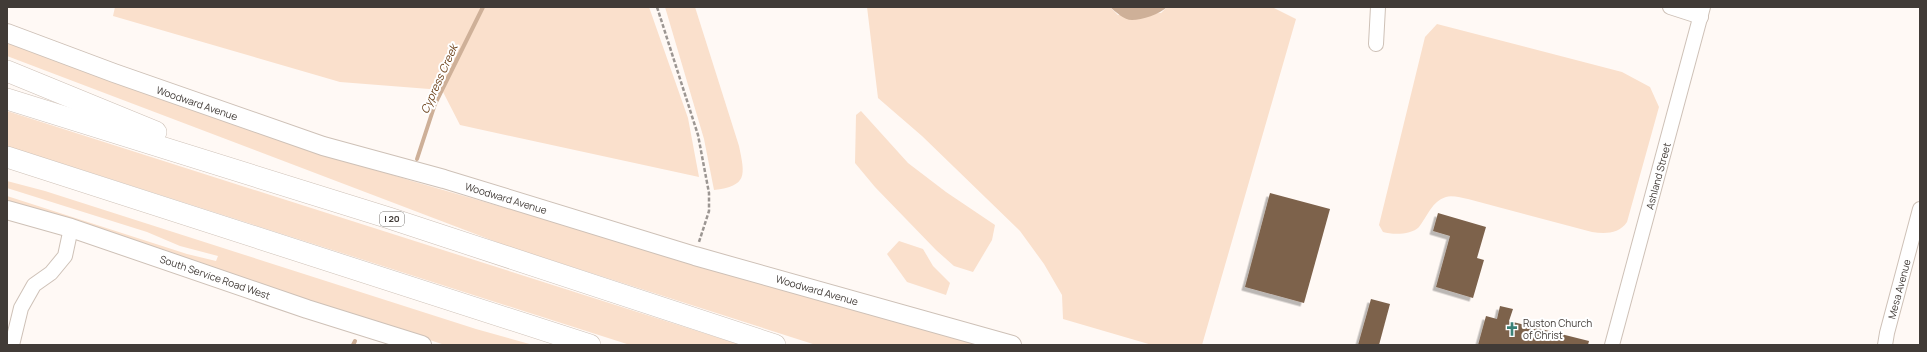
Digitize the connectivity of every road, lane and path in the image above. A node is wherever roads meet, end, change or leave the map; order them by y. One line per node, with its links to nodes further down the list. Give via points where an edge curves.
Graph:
1 (657, 7): 16 (path, via 698,135 709,193 709,211)
2 (1378, 7): 6 (street)
3 (1670, 7): 4 (street)
4 (1702, 12): 22 (street, Ashland Street)
5 (7, 33): 16 (main road, Woodward Avenue, via 135,81 323,146 444,179)
6 (1376, 44)
7 (7, 71): 11 (highway)
8 (7, 98): 11 (highway, I 20)
9 (7, 158): 14 (highway)
10 (7, 170): 14 (highway)
11 (286, 186): 20 (highway, I 20)
12 (1920, 209): 23 (street, Mesa Avenue)
13 (7, 210): 15 (main road, South Service Road West)
14 (222, 226): 19 (highway)
15 (71, 228): 17 (street, via 65,256 51,273 34,285 21,308); 18 (main road, South Service Road West, via 307,309)
16 (695, 256): 21 (main road, Woodward Avenue)
17 (12, 345)
18 (422, 345)
19 (590, 345)
20 (776, 345)
21 (1012, 345)
22 (1612, 345)
23 (1885, 345)

